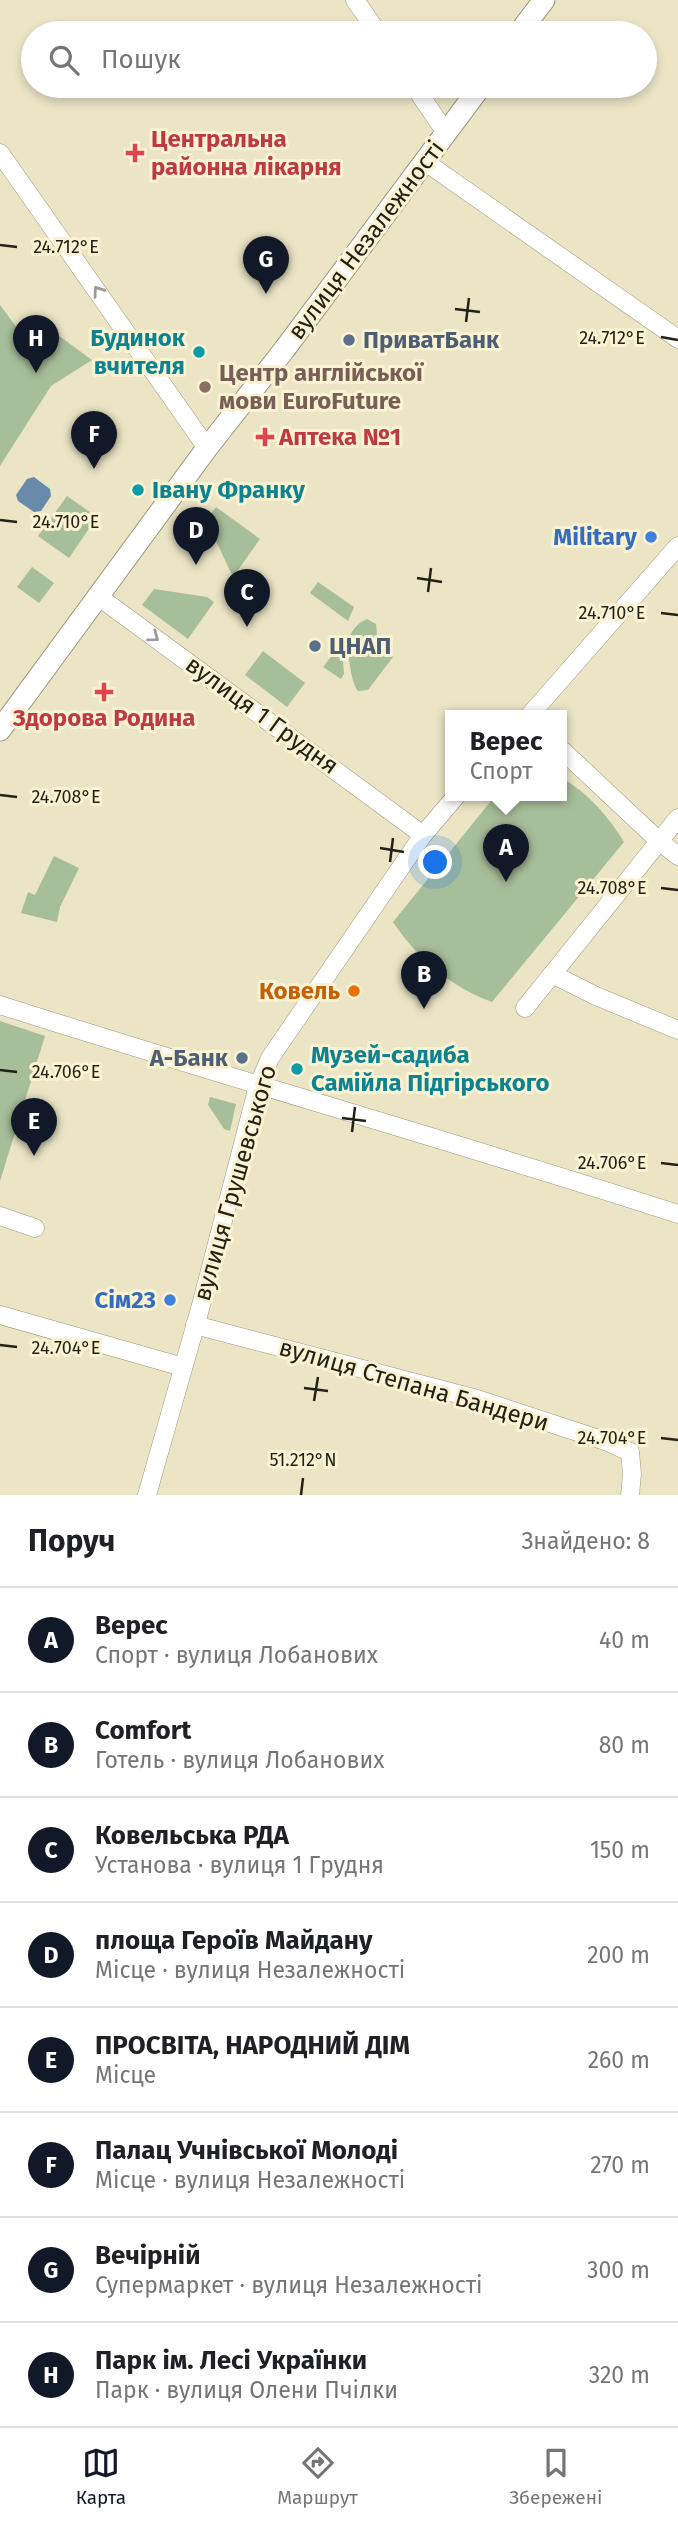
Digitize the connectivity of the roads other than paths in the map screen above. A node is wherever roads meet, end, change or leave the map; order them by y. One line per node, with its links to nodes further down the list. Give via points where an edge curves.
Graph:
1 (355, 0): 3 (street)
2 (544, 0): 4 (main road)
3 (370, 21)
4 (528, 21)
5 (422, 98): 7 (street)
6 (472, 98): 7 (main road, вулиця Незалежності)
7 (446, 133): 9 (main road, вулиця Незалежності)
8 (0, 153): 11 (street, one-way to 8)
9 (424, 161): 10 (street); 11 (main road, вулиця Незалежності)
10 (678, 339)
11 (207, 448): 13 (main road, вулиця Незалежності)
12 (678, 547): 14 (street)
13 (99, 597): 15 (main road, вулиця Незалежності); 19 (street, вулиця 1 Грудня, one-way to 19)
14 (533, 710)
15 (0, 730)
16 (567, 755): 20 (street)
17 (452, 801): 19 (street, вулиця Грушевського)
18 (678, 818): 20 (street)
19 (423, 835): 26 (street, вулиця Грушевського, via 279,1044)
20 (659, 841): 21 (street); 22 (street)
21 (678, 856)
22 (552, 974): 24 (street); 25 (street)
23 (0, 1005): 26 (street)
24 (525, 1007)
25 (678, 1030)
26 (257, 1086): 27 (street, via 454,1142); 31 (street, вулиця Грушевського)
27 (678, 1214)
28 (0, 1216): 29 (street)
29 (35, 1228)
30 (0, 1315): 32 (street)
31 (195, 1325): 32 (street, вулиця Грушевського); 34 (street, вулиця Степана Бандери, via 477,1399 608,1442 630,1452)
32 (183, 1367): 33 (street, вулиця Грушевського)
33 (146, 1493)
34 (630, 1495)

